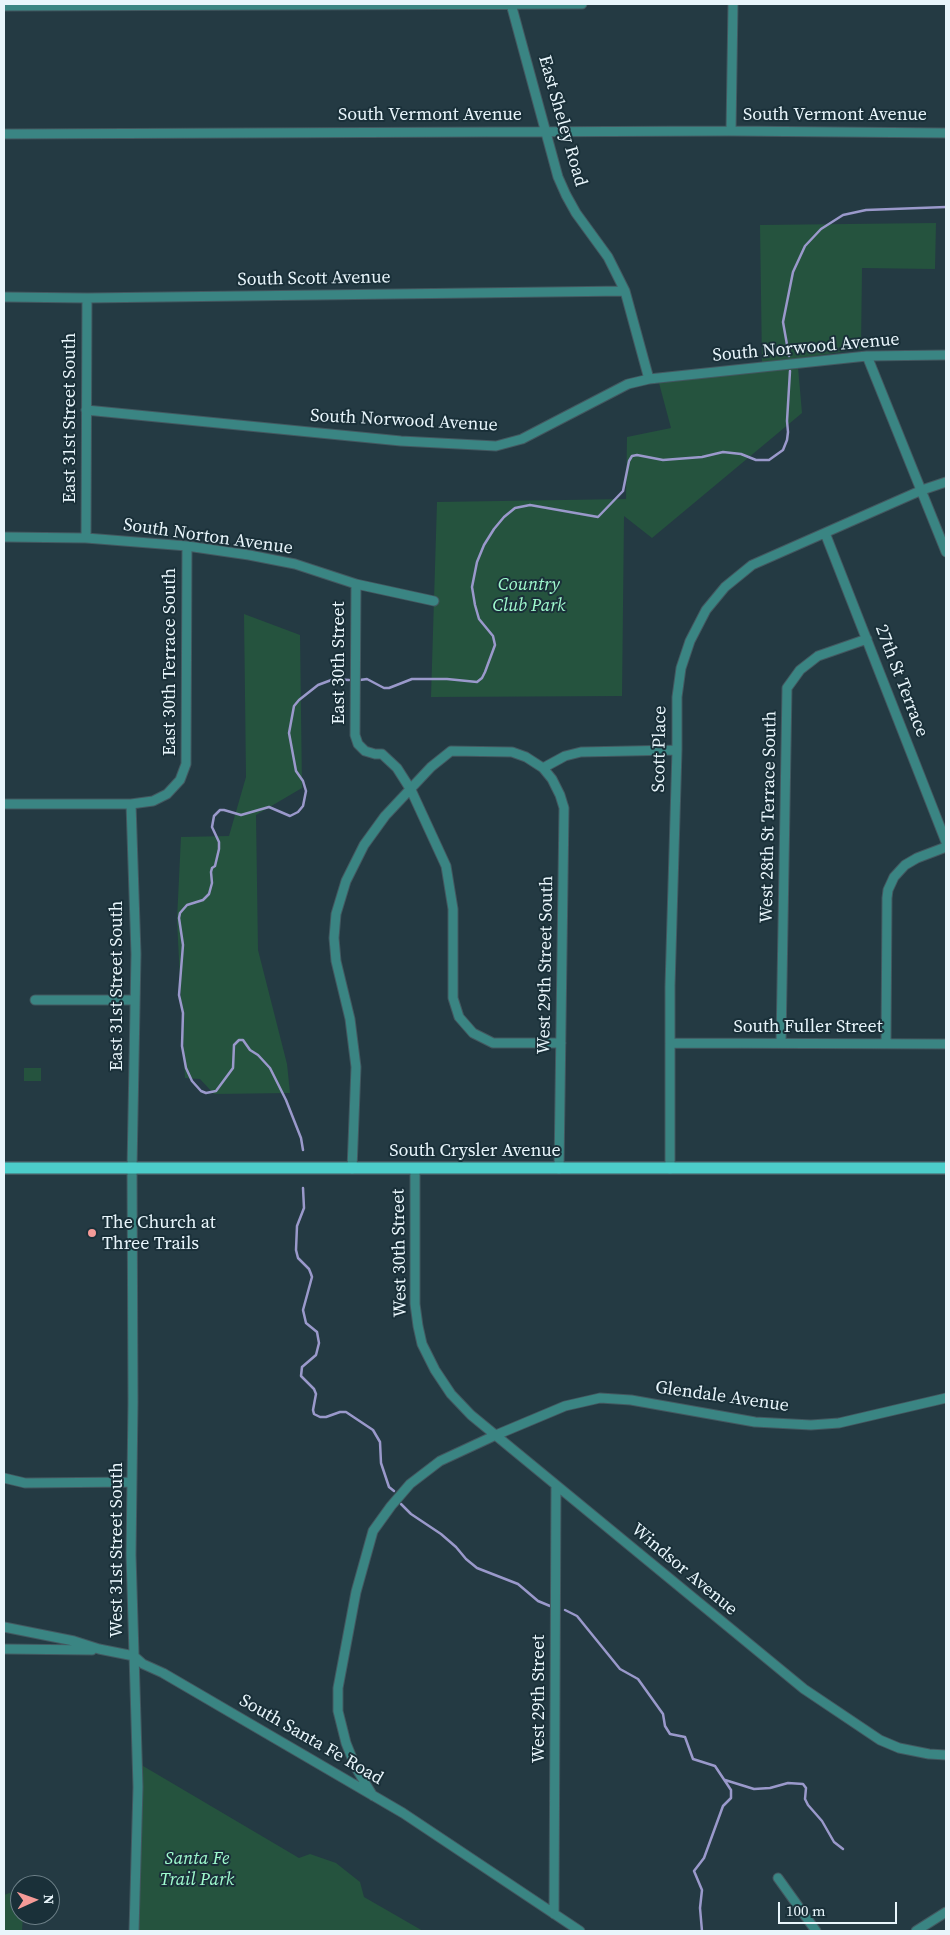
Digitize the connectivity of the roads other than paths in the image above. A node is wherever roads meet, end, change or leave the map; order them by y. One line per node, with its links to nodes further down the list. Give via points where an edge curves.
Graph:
1 (512, 4): 2 (street); 4 (street); 5 (street, East Sheley Road)
2 (582, 4)
3 (733, 4): 6 (street)
4 (4, 6)
5 (546, 131): 6 (street, South Vermont Avenue); 8 (street, South Vermont Avenue); 9 (street, East Sheley Road, via 566,195 608,257)
6 (731, 131): 7 (street, South Vermont Avenue)
7 (946, 133)
8 (4, 134)
9 (625, 291): 11 (street, South Scott Avenue); 14 (street, East Sheley Road)
10 (4, 297): 11 (street, South Scott Avenue)
11 (87, 298): 15 (street, East 31st Street South)
12 (946, 355): 13 (street, South Norwood Avenue)
13 (867, 356): 14 (street, South Norwood Avenue); 17 (street)
14 (648, 379): 15 (street, South Norwood Avenue, via 628,384 522,439 496,446)
15 (86, 410): 20 (street, East 31st Street South)
16 (946, 482): 17 (street, Scott Place)
17 (922, 490): 18 (street, Scott Place); 22 (street)
18 (825, 533): 25 (street, 27th St Terrace); 26 (street, Scott Place, via 752,565 725,587 706,610 681,668 677,697)
19 (4, 537): 20 (street, South Norton Avenue)
20 (86, 538): 21 (street, South Norton Avenue)
21 (187, 546): 23 (street, South Norton Avenue, via 295,564); 30 (street, East 30th Terrace South, via 186,764 180,780 168,794 153,801)
22 (946, 552)
23 (356, 584): 24 (street, South Norton Avenue); 28 (street, East 30th Street, via 355,735 365,751 382,754 397,768)
24 (434, 602)
25 (867, 639): 31 (street, 27th St Terrace); 37 (street, West 28th St Terrace South, via 818,656 800,670 787,688)
26 (677, 750): 27 (street, via 581,752 565,756); 36 (street, Scott Place)
27 (543, 768): 28 (street, via 526,756 512,752 451,751 431,767); 35 (street, West 29th Street South, via 549,773 564,808)
28 (411, 790): 35 (street, via 446,866 452,909 453,998 459,1017 473,1033 493,1043); 42 (street, via 385,816 364,845 346,881 336,914 336,961 350,1019 356,1067)
29 (4, 804): 30 (street, East 30th Terrace South)
30 (131, 804): 34 (street, East 31st Street South)
31 (946, 842)
32 (946, 847): 38 (street, via 905,865 888,890)
33 (35, 1000): 34 (street)
34 (135, 1000): 41 (street, East 31st Street South)
35 (561, 1043): 45 (street, West 29th Street South)
36 (670, 1043): 37 (street, South Fuller Street); 46 (street, Scott Place)
37 (781, 1043): 38 (street, South Fuller Street)
38 (886, 1044): 39 (street, South Fuller Street)
39 (946, 1044)
40 (4, 1168): 41 (main road, South Crysler Avenue)
41 (132, 1168): 42 (main road, South Crysler Avenue); 51 (street, West 31st Street South)
42 (352, 1168): 44 (main road, South Crysler Avenue)
43 (946, 1168): 46 (main road, South Crysler Avenue)
44 (415, 1169): 45 (main road, South Crysler Avenue); 47 (street, West 30th Street, via 415,1304 422,1344)
45 (559, 1169): 46 (main road, South Crysler Avenue)
46 (670, 1169)
47 (432, 1364): 49 (street, Windsor Avenue, via 451,1394)
48 (946, 1398): 49 (street, Glendale Avenue, via 839,1423 811,1425 755,1422 631,1400 600,1398 565,1406)
49 (496, 1435): 52 (street, Windsor Avenue); 58 (street, Glendale Avenue, via 440,1461 410,1484 373,1531 356,1592 338,1688 338,1710 356,1768)
50 (4, 1478): 51 (street, via 25,1483)
51 (132, 1482): 56 (street, West 31st Street South)
52 (556, 1485): 57 (street, Windsor Avenue, via 804,1689 880,1740 899,1748); 61 (street, West 29th Street)
53 (4, 1627): 55 (street, South Santa Fe Road)
54 (4, 1649): 55 (street)
55 (99, 1649): 56 (street, South Santa Fe Road)
56 (134, 1656): 58 (street, South Santa Fe Road); 62 (street, West 31st Street South, via 138,1787)
57 (946, 1755)
58 (373, 1796): 61 (street, South Santa Fe Road)
59 (778, 1878): 64 (street)
60 (946, 1912): 65 (street)
61 (554, 1914): 63 (street, South Santa Fe Road)
62 (134, 1931)
63 (580, 1931)
64 (816, 1931)
65 (916, 1931)

